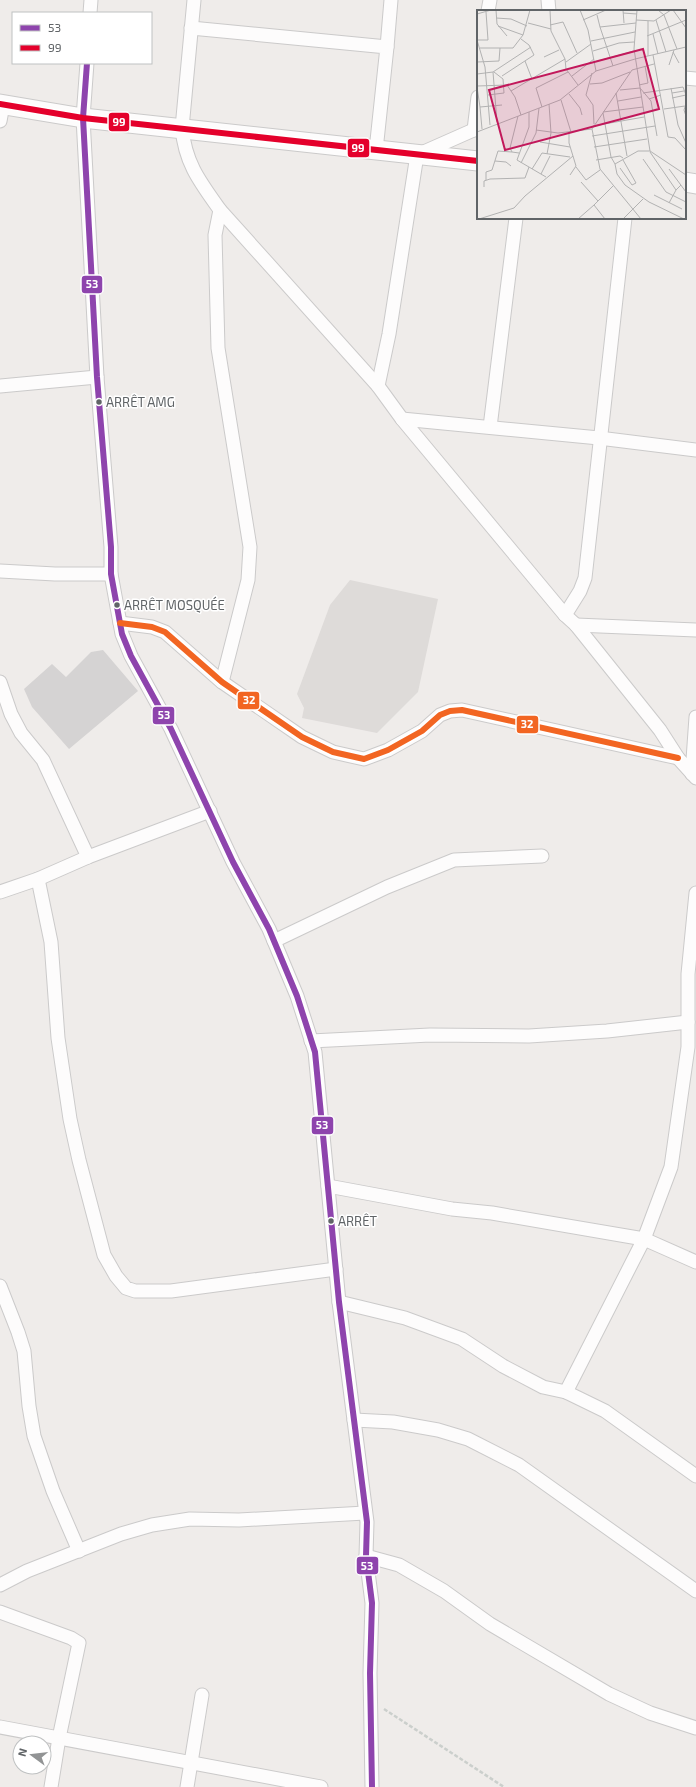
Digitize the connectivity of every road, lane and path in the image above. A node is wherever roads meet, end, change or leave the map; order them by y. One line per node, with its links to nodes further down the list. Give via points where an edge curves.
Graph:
1 (91, 0): 6 (street)
2 (194, 0): 7 (street)
3 (391, 0): 8 (street)
4 (490, 0): 5 (street)
5 (488, 10)
6 (90, 12)
7 (192, 28): 8 (street); 15 (street)
8 (387, 47): 17 (street)
9 (87, 64): 14 (street)
10 (686, 78): 11 (street)
11 (696, 79)
12 (1, 110): 14 (main road)
13 (477, 113): 16 (street)
14 (83, 118): 15 (main road); 25 (street)
15 (182, 128): 17 (main road); 22 (street, via 183,143 189,162)
16 (476, 129): 18 (street)
17 (376, 150): 18 (main road)
18 (417, 155): 19 (main road); 27 (street, via 393,311)
19 (477, 161)
20 (686, 182): 21 (main road)
21 (696, 184)
22 (220, 210): 27 (street); 39 (street, via 215,235 218,348 250,547 248,580)
23 (516, 219): 29 (street)
24 (625, 219): 30 (street)
25 (97, 377): 26 (street); 33 (street)
26 (0, 386)
27 (378, 386): 28 (street)
28 (402, 419): 29 (street); 34 (street)
29 (490, 427): 30 (street)
30 (599, 438): 31 (street); 34 (street, via 585,578)
31 (696, 450)
32 (0, 571): 33 (street)
33 (111, 574): 35 (street)
34 (565, 615): 36 (street)
35 (120, 623): 39 (street, via 152,627 165,632); 43 (street, via 131,656 171,729)
36 (576, 625): 37 (street); 41 (street, via 660,730)
37 (696, 630)
38 (0, 682): 45 (street, via 11,714 21,733 43,760)
39 (222, 682): 41 (street, via 302,737 333,752 364,759 388,750 422,731 440,715 462,710)
40 (696, 717): 42 (street)
41 (678, 758): 42 (street)
42 (694, 776)
43 (210, 811): 45 (street); 49 (street)
44 (542, 856): 49 (street, via 454,860 387,887)
45 (88, 857): 46 (street)
46 (38, 879): 47 (street); 56 (street, via 51,942 58,1038 70,1118 104,1255 116,1276 126,1288 134,1291 171,1291)
47 (0, 892)
48 (696, 893): 50 (street, via 688,974)
49 (274, 941): 51 (street, via 297,996)
50 (688, 1022): 51 (street, via 529,1036 430,1035); 52 (street)
51 (311, 1041): 53 (street, via 315,1052)
52 (692, 1050): 54 (street, via 671,1167)
53 (328, 1186): 54 (street, via 452,1209 492,1213); 56 (street)
54 (644, 1239): 55 (street); 59 (street)
55 (696, 1262)
56 (336, 1270): 58 (street)
57 (0, 1287): 63 (street, via 24,1351 34,1436 53,1492)
58 (339, 1302): 59 (street, via 405,1318 462,1339 543,1387); 60 (street)
59 (566, 1392): 61 (street, via 605,1411)
60 (354, 1420): 62 (street); 66 (street, via 394,1422 438,1430 468,1439 519,1465)
61 (696, 1476)
62 (365, 1513): 63 (street, via 246,1520 190,1519 152,1525); 64 (street)
63 (78, 1551): 65 (street, via 27,1571)
64 (366, 1556): 69 (street, via 372,1603); 71 (street, via 399,1564 444,1591 490,1624 609,1694 650,1713)
65 (0, 1585)
66 (696, 1591)
67 (0, 1612): 72 (street, via 79,1643)
68 (202, 1695): 73 (street)
69 (370, 1701): 77 (street); 78 (path)
70 (0, 1727): 72 (street)
71 (696, 1728)
72 (59, 1738): 73 (street); 74 (street)
73 (191, 1763): 75 (street); 76 (street)
74 (51, 1787)
75 (187, 1787)
76 (321, 1787)
77 (372, 1787)
78 (504, 1787)

